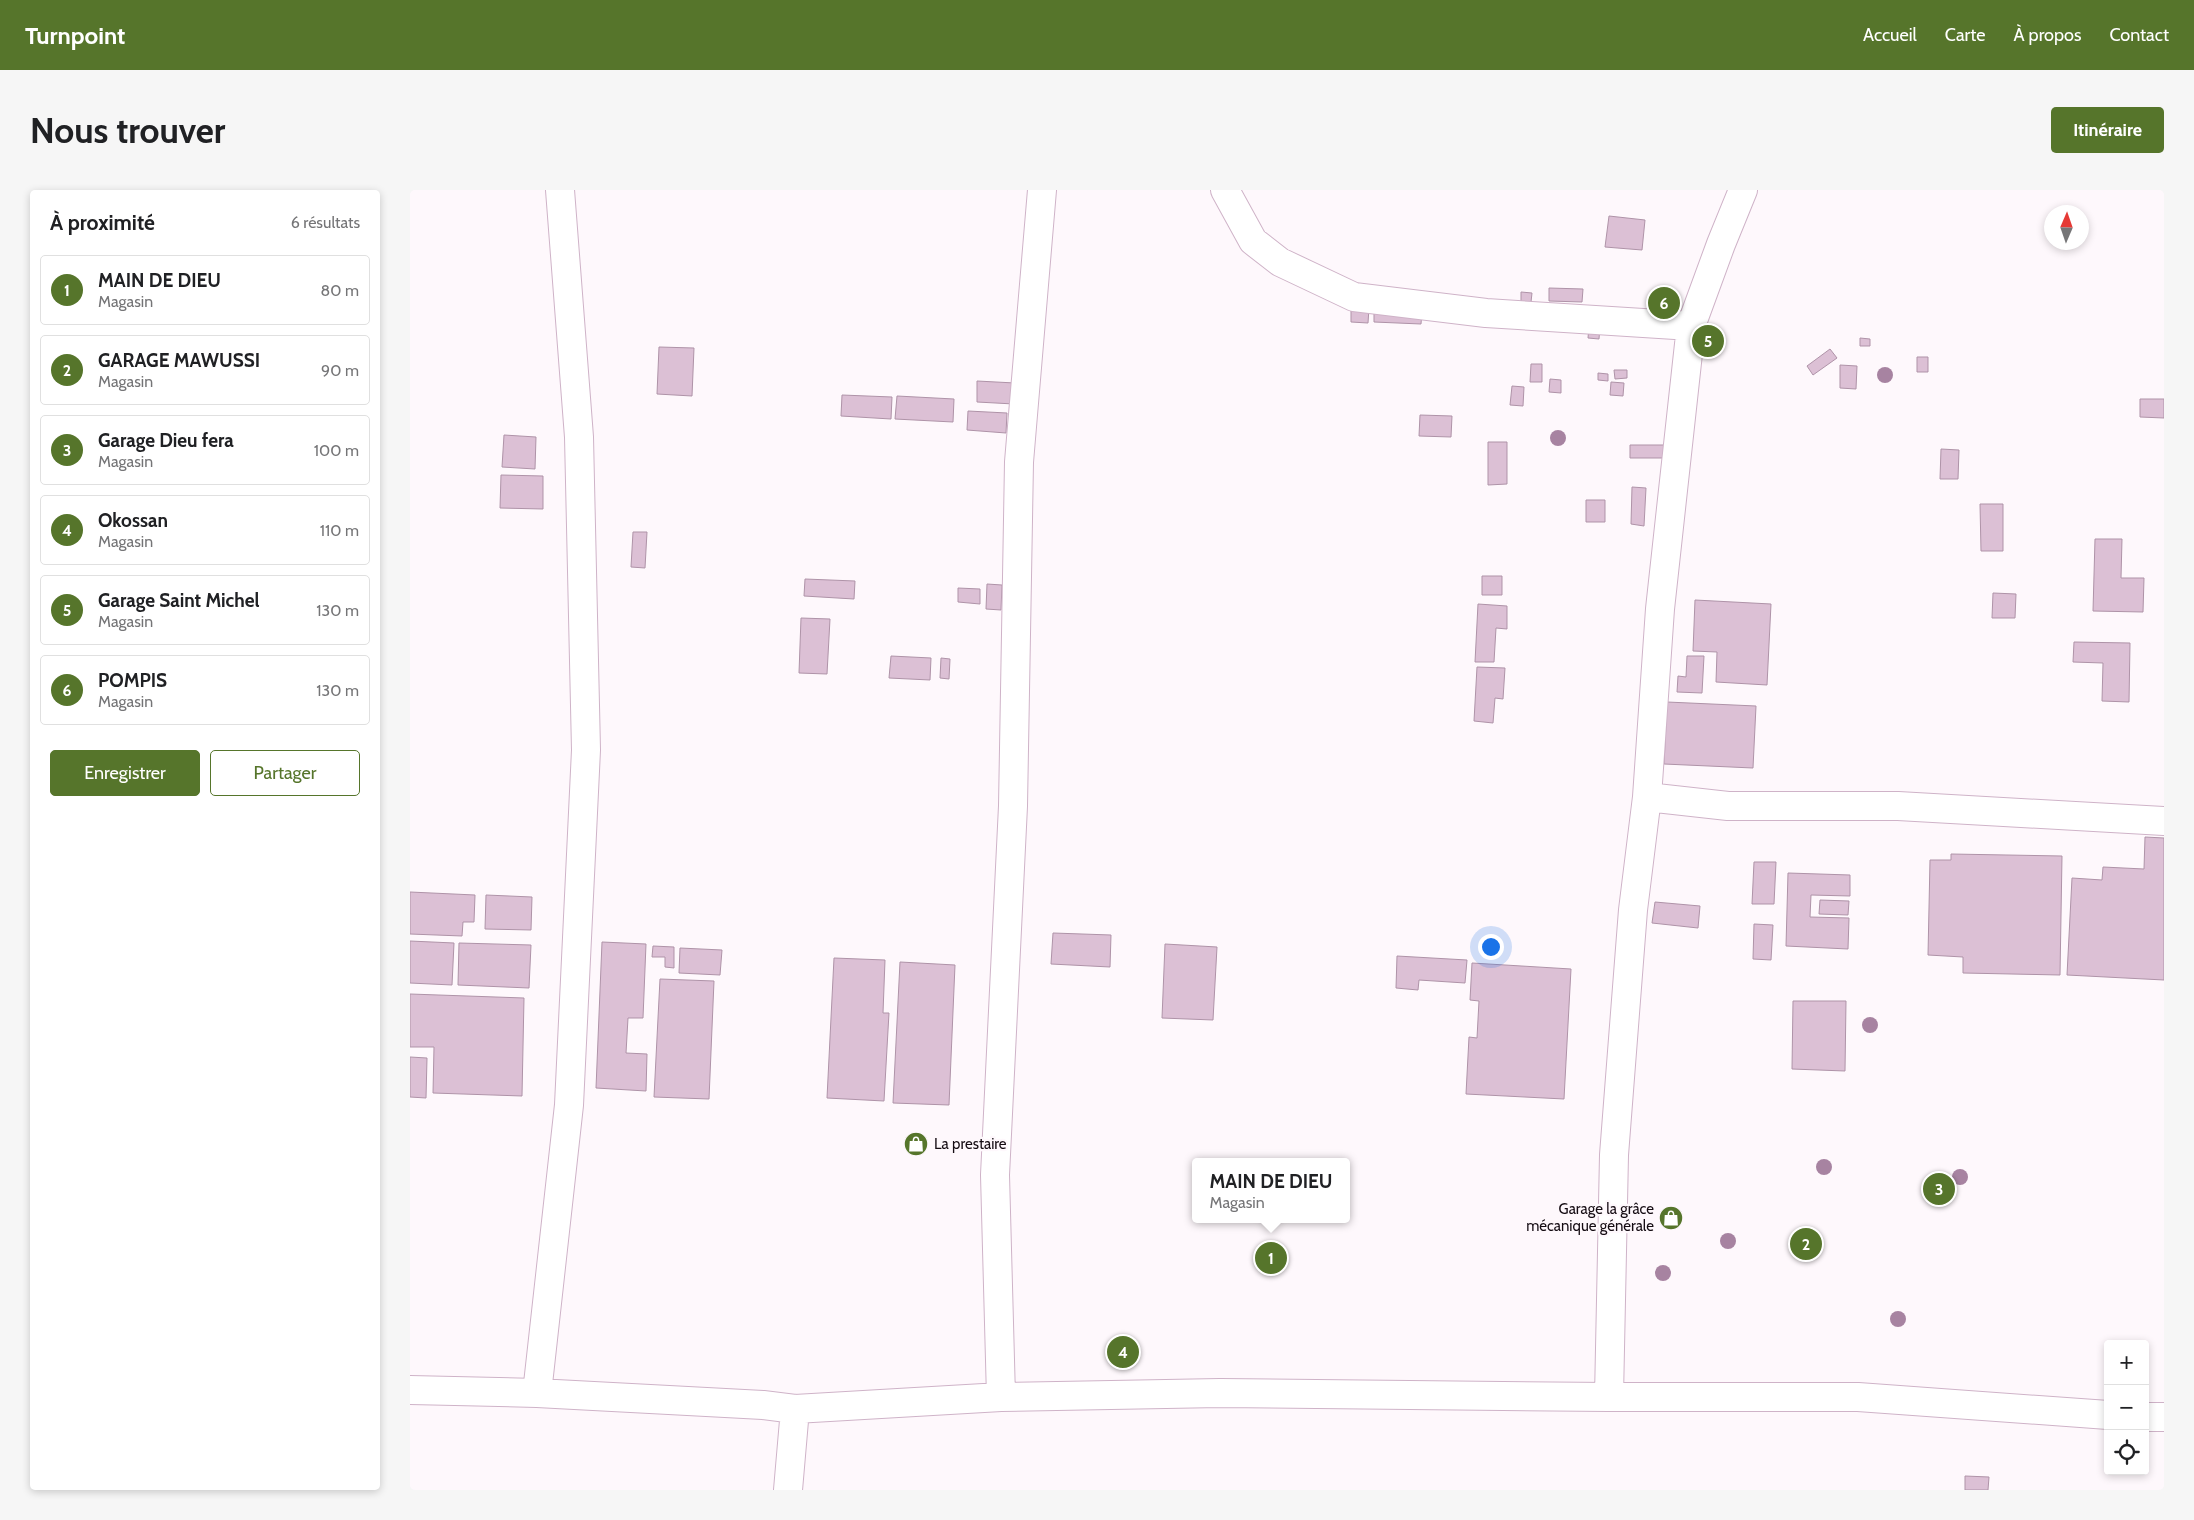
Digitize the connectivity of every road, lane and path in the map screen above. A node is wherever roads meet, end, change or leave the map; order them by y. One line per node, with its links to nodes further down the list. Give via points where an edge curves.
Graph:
1 (560, 190): 9 (street, via 579,437 586,750 569,1105)
2 (1042, 190): 10 (street, via 1019,462 1013,806 995,1175)
3 (1225, 190): 5 (street, via 1253,241 1280,262 1354,297 1486,312)
4 (1743, 190): 5 (street)
5 (1691, 326): 6 (street, via 1660,609)
6 (1647, 797): 7 (street, via 1728,806 1898,806); 11 (street, via 1633,910 1614,1154)
7 (2164, 821)
8 (410, 1390): 9 (street)
9 (537, 1393): 12 (street)
10 (1001, 1397): 11 (street, via 1220,1393); 12 (street)
11 (1609, 1397): 13 (street, via 1858,1397)
12 (795, 1409): 16 (street)
13 (2104, 1415)
14 (2149, 1417): 15 (street)
15 (2164, 1417)
16 (788, 1490)

